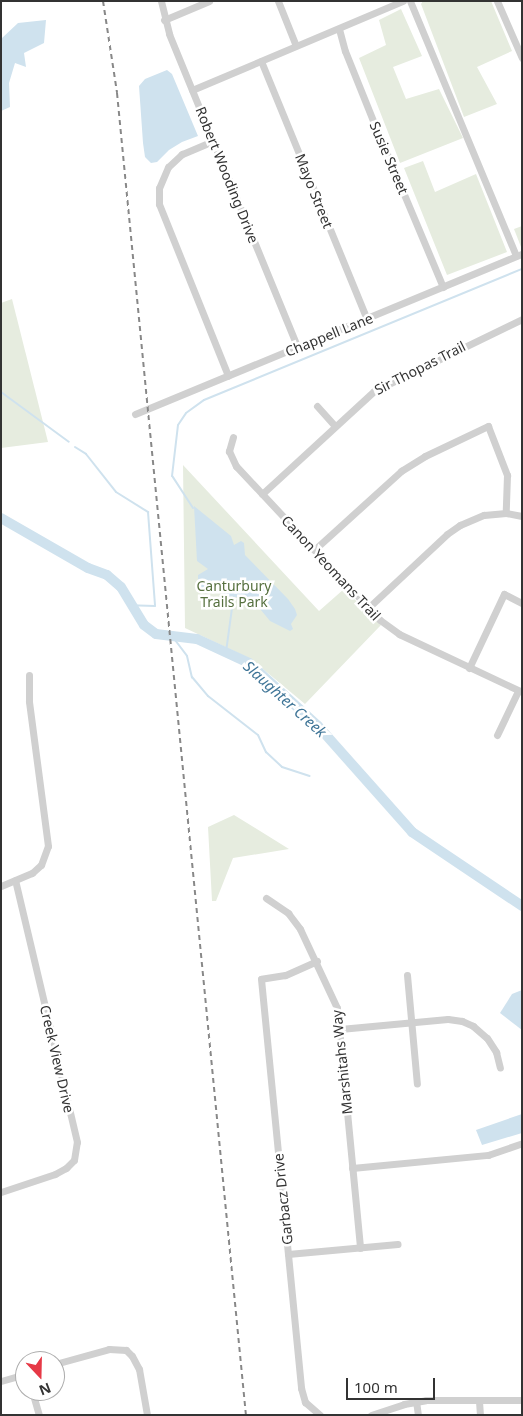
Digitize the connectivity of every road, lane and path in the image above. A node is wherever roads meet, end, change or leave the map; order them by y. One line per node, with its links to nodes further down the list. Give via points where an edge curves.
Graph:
1 (161, 1): 7 (street, Robert Wooding Drive)
2 (209, 1): 7 (street)
3 (278, 1): 9 (street)
4 (403, 1): 8 (street)
5 (410, 1): 14 (street)
6 (497, 1): 10 (street)
7 (164, 20): 12 (street, Robert Wooding Drive)
8 (339, 29): 9 (street); 15 (street, Susie Street, via 363,96)
9 (296, 46): 11 (street)
10 (522, 58)
11 (262, 61): 12 (street); 17 (street, Mayo Street)
12 (192, 90): 13 (street, Robert Wooding Drive)
13 (213, 141): 18 (street, Robert Wooding Drive); 19 (street, via 182,154 168,167 159,188 159,204)
14 (519, 255): 15 (street, Chappell Lane)
15 (442, 286): 17 (street, Chappell Lane)
16 (522, 319): 22 (street, Sir Thopas Trail, via 380,387)
17 (367, 320): 18 (street, Chappell Lane)
18 (298, 348): 19 (street, Chappell Lane)
19 (228, 376): 21 (street, Chappell Lane)
20 (317, 406): 22 (street)
21 (135, 414)
22 (335, 426): 24 (street, Sir Thopas Trail)
23 (233, 437): 24 (street, Canon Yeomans Trail, via 229,446 232,460)
24 (262, 494): 27 (street, Canon Yeomans Trail)
25 (506, 513): 26 (street); 27 (street, via 507,475 488,426 401,471); 29 (street, via 475,518 453,529)
26 (522, 516)
27 (314, 550): 29 (street, Canon Yeomans Trail)
28 (522, 603): 30 (street, via 504,594)
29 (368, 608): 30 (street, Canon Yeomans Trail, via 399,634)
30 (469, 668): 32 (street, Canon Yeomans Trail)
31 (29, 675): 34 (street, via 29,701 48,846 41,865)
32 (520, 692): 33 (street)
33 (497, 735)
34 (15, 880): 35 (street); 45 (street, Creek View Drive, via 77,1142 74,1160 66,1168)
35 (1, 886)
36 (266, 898): 37 (street, Marshitahs Way, via 297,923)
37 (317, 961): 40 (street, Marshitahs Way, via 335,1001); 48 (street, Garbacz Drive, via 285,975 261,979)
38 (407, 975): 39 (street)
39 (412, 1022): 40 (street); 41 (street, via 448,1019 473,1026 494,1047); 42 (street)
40 (340, 1029): 44 (street, Marshitahs Way)
41 (500, 1068)
42 (417, 1084)
43 (522, 1144): 44 (street, via 488,1155)
44 (352, 1168): 47 (street, Marshitahs Way)
45 (1, 1192)
46 (398, 1244): 47 (street)
47 (360, 1248): 48 (street)
48 (288, 1254): 58 (street, Garbacz Drive, via 300,1388 305,1402)
49 (65, 1361): 57 (street, via 109,1349 126,1350 139,1369)
50 (15, 1377): 51 (street)
51 (1, 1381)
52 (522, 1400): 55 (street)
53 (35, 1401): 56 (street)
54 (416, 1401): 55 (street); 59 (street); 60 (street)
55 (479, 1401): 61 (street)
56 (39, 1415)
57 (147, 1415)
58 (318, 1415)
59 (371, 1415)
60 (418, 1415)
61 (480, 1415)

